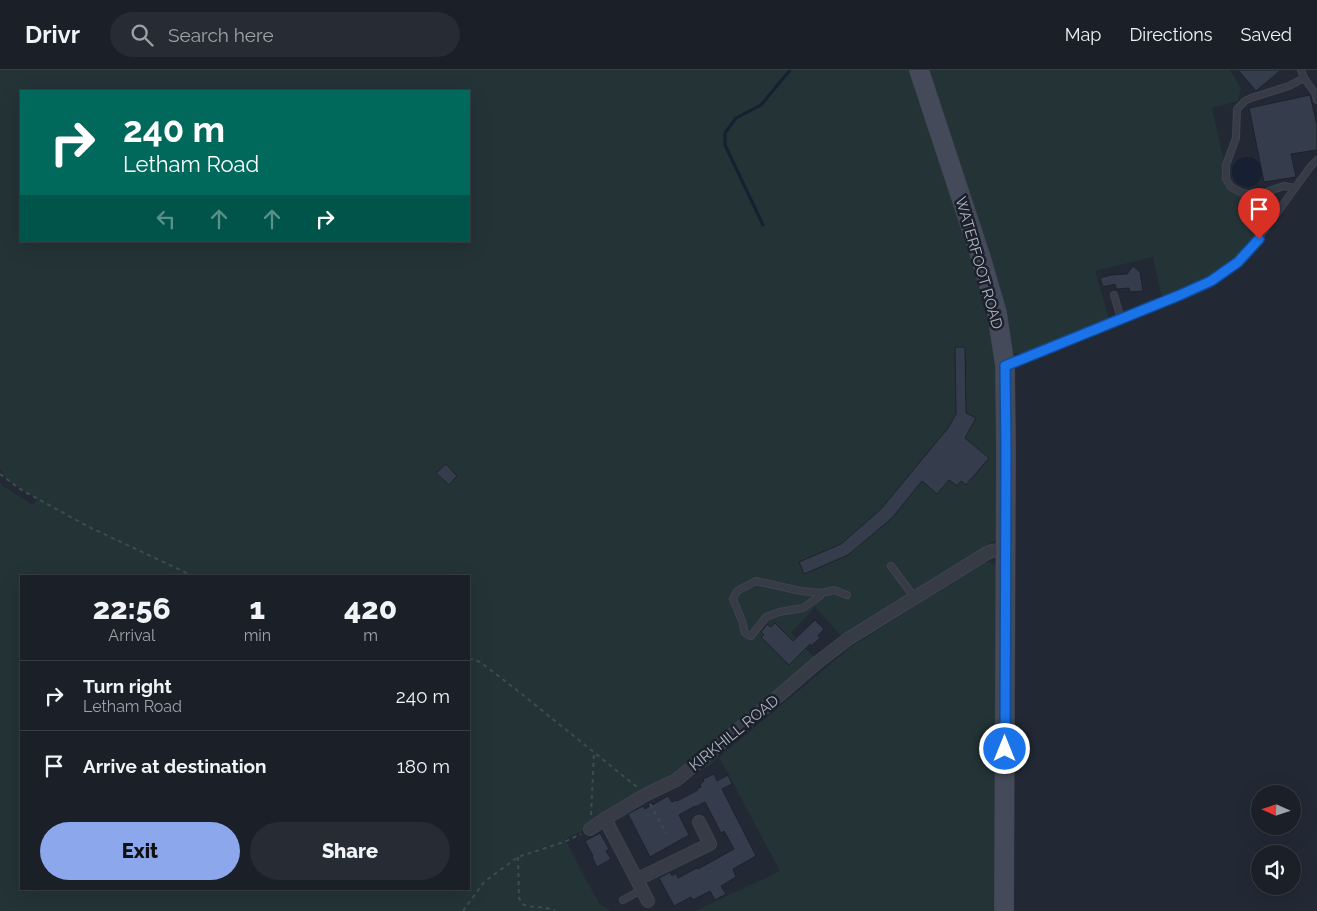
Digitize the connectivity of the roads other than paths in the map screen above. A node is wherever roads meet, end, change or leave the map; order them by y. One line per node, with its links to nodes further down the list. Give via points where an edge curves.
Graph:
1 (920, 70): 9 (street, WATERFOOT ROAD, via 997,313)
2 (1301, 70): 3 (lane)
3 (1304, 78): 4 (lane); 6 (lane, via 1251,98 1236,110 1236,138 1226,165 1226,179 1231,188 1242,193 1257,195 1284,186)
4 (1317, 100)
5 (1317, 160): 6 (lane)
6 (1295, 188): 8 (lane, via 1249,251 1226,272)
7 (1114, 295): 8 (lane)
8 (1121, 319): 9 (lane)
9 (1005, 366): 10 (street, WATERFOOT ROAD)
10 (1006, 549): 14 (street, KIRKHILL ROAD, via 987,553); 20 (street, WATERFOOT ROAD)
11 (891, 566): 14 (lane)
12 (822, 593): 12 (lane, via 756,581 737,591 733,599 745,633 751,636 766,617 803,608); 13 (lane, via 834,590)
13 (847, 594)
14 (915, 598): 15 (street, KIRKHILL ROAD, via 818,662 676,780)
15 (605, 819): 17 (street, KIRKHILL ROAD); 18 (street)
16 (699, 822): 18 (street, via 710,844)
17 (590, 830)
18 (643, 890): 19 (lane)
19 (622, 900)
20 (1004, 911)

